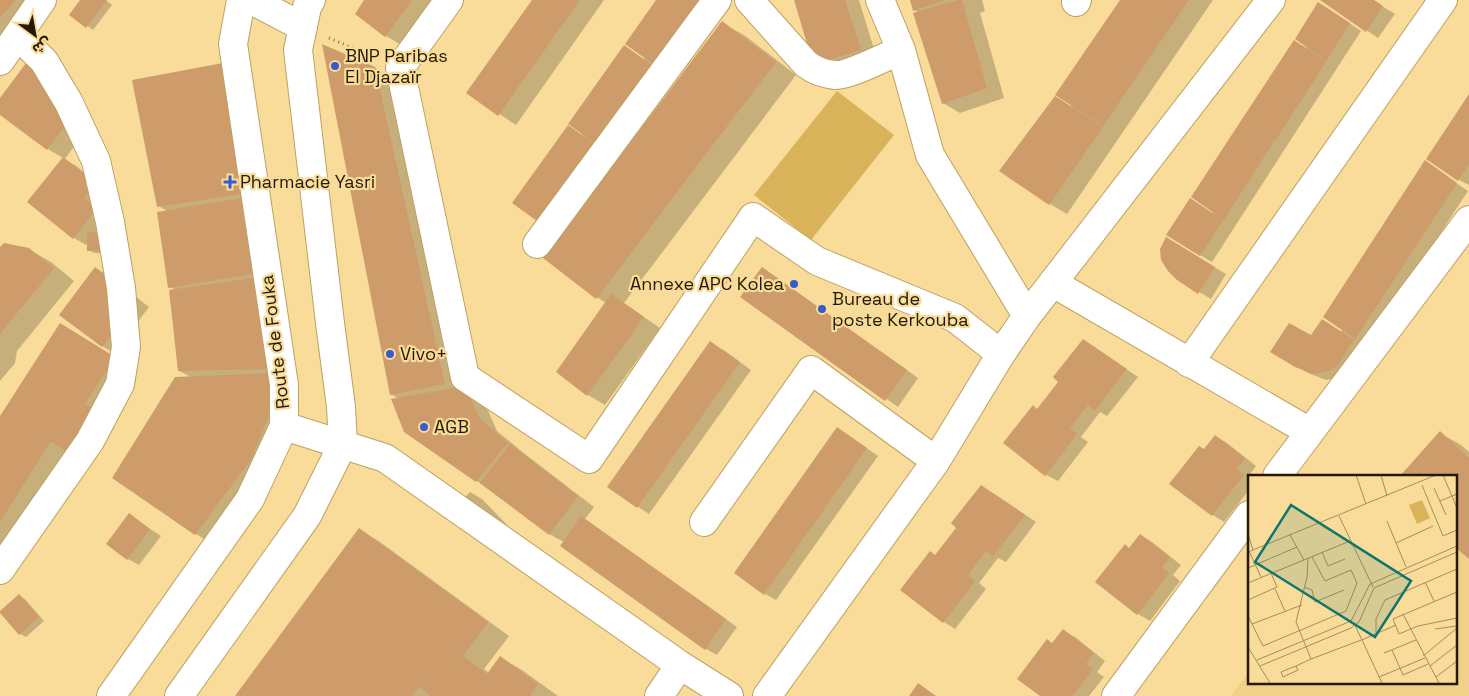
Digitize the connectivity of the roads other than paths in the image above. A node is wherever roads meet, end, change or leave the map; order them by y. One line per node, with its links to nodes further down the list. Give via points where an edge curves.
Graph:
1 (42, 0): 12 (street)
2 (241, 0): 21 (street, Route de Fouka, via 233,44 284,385)
3 (251, 0): 11 (street)
4 (311, 0): 11 (street)
5 (449, 0): 19 (street, via 400,68 466,377 589,459 753,217 817,261 955,318)
6 (717, 0): 16 (street)
7 (749, 0): 13 (street, via 815,71 836,75)
8 (880, 0): 13 (street)
9 (1271, 0): 17 (street)
10 (1443, 0): 20 (street)
11 (303, 27): 23 (street, via 298,50)
12 (18, 36): 14 (street); 28 (street, via 44,61 69,103 96,161 121,288 126,347 120,384 90,441)
13 (901, 50): 18 (street, via 930,155)
14 (0, 61)
15 (1469, 220): 22 (street)
16 (537, 244)
17 (1053, 283): 18 (street); 20 (street)
18 (1027, 316): 19 (street)
19 (1001, 354): 24 (street)
20 (1189, 363): 22 (street)
21 (284, 426): 23 (street); 30 (street, Route de Fouka, via 250,499)
22 (1310, 432): 25 (street)
23 (343, 444): 29 (street, via 386,458); 31 (street, via 308,516)
24 (936, 462): 27 (street, via 811,370); 34 (street)
25 (1279, 475)
26 (1248, 516): 35 (street)
27 (704, 522)
28 (0, 570)
29 (680, 665): 32 (street); 33 (street)
30 (111, 696)
31 (179, 696)
32 (659, 696)
33 (729, 696)
34 (767, 696)
35 (1116, 696)

